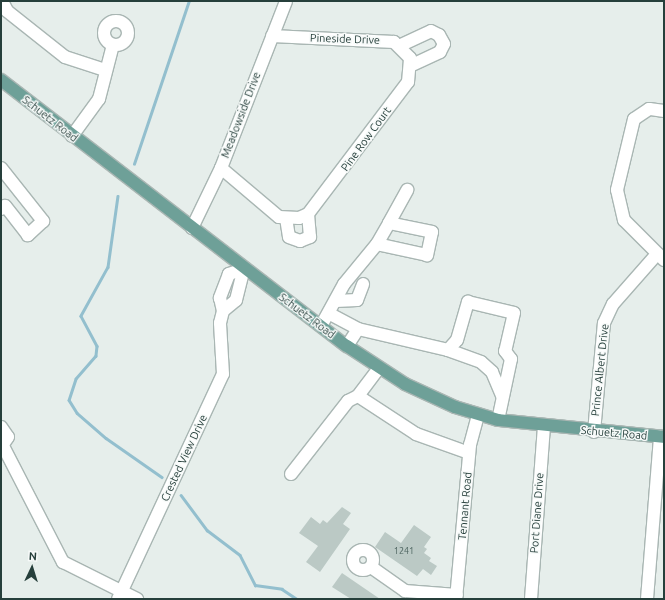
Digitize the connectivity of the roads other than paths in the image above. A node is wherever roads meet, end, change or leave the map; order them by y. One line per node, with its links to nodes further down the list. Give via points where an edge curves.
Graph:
1 (2, 1): 7 (street, via 7,11 65,57)
2 (286, 1): 3 (street, Meadowside Drive)
3 (272, 36): 5 (street, Pineside Drive, via 387,40); 11 (street, Meadowside Drive)
4 (113, 45): 7 (street)
5 (399, 46): 6 (street, Pineside Drive); 6 (street, via 431,31 440,35 444,44 440,52)
6 (411, 61): 15 (street, Pine Row Court, via 408,82)
7 (105, 70): 10 (street, via 99,99)
8 (1, 80): 10 (main road, Schuetz Road)
9 (664, 111): 20 (street, via 649,109 639,113 631,128 617,202 628,228)
10 (72, 136): 18 (main road, Schuetz Road)
11 (221, 168): 16 (street, via 279,217); 18 (street, Meadowside Drive)
12 (3, 173): 14 (street, via 43,221 28,235 5,206)
13 (407, 190): 17 (street)
14 (1, 209)
15 (308, 214): 16 (street); 16 (street, via 310,237 300,241 289,237)
16 (286, 218)
17 (389, 223): 19 (street); 19 (street, via 432,232 427,255)
18 (192, 228): 21 (main road, Schuetz Road)
19 (377, 244): 23 (street, via 344,284)
20 (660, 257): 36 (street, Prince Albert Drive, via 606,317)
21 (244, 268): 25 (main road, Schuetz Road); 42 (street, Crested View Drive, via 236,300 223,311 223,374)
22 (363, 284): 23 (street, via 357,300)
23 (336, 301): 24 (street)
24 (330, 314): 25 (street); 26 (street)
25 (321, 326): 27 (main road, Schuetz Road)
26 (358, 329): 27 (street); 28 (street)
27 (347, 346): 29 (main road, Schuetz Road)
28 (448, 350): 31 (street, via 481,362 492,372); 31 (street, via 457,340 468,302 514,313 505,351 511,359)
29 (379, 368): 30 (street); 32 (main road, Schuetz Road, via 431,397)
30 (358, 396): 39 (street, via 416,434); 40 (street, via 348,401)
31 (502, 396): 33 (street)
32 (475, 414): 33 (main road, Schuetz Road); 39 (street, Tennant Road, via 468,439)
33 (498, 420): 35 (main road, Schuetz Road)
34 (1, 427): 38 (street, via 8,437)
35 (544, 427): 36 (main road, Schuetz Road); 45 (street, Port Diane Drive)
36 (594, 432): 37 (main road, Schuetz Road)
37 (662, 437): 46 (street)
38 (2, 446): 42 (street, via 63,562)
39 (470, 449): 43 (street, Tennant Road)
40 (291, 474)
41 (371, 567): 43 (street, via 405,591)
42 (119, 596): 44 (street)
43 (457, 597)
44 (137, 599)
45 (531, 599)
46 (647, 599)

